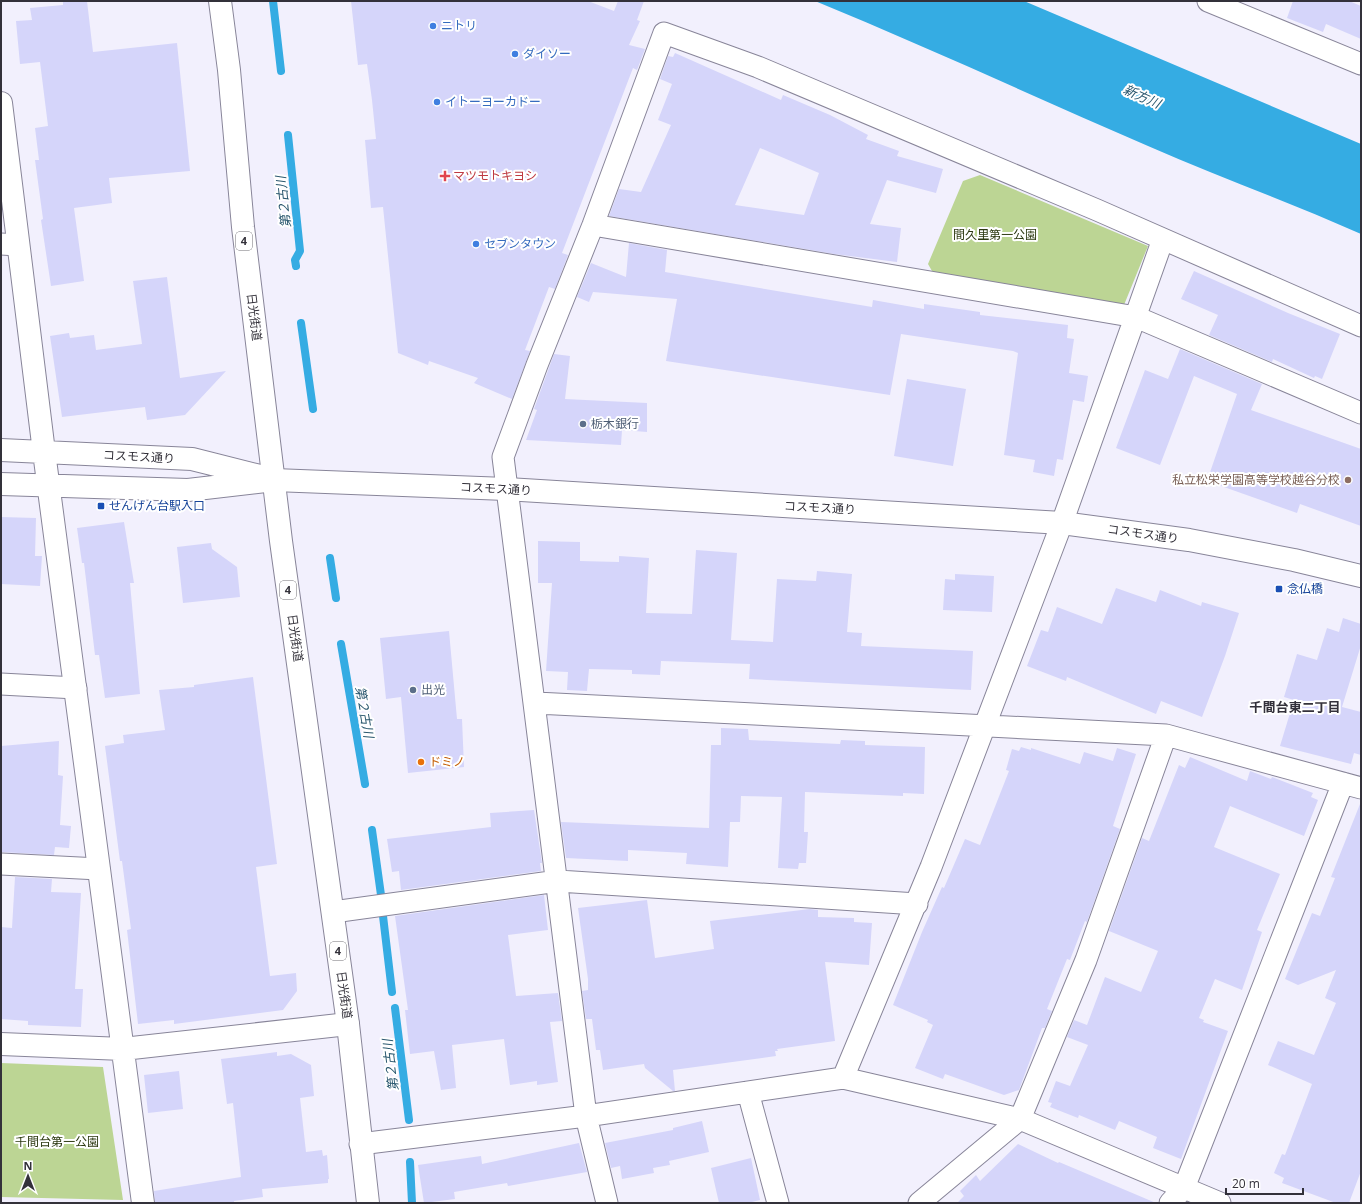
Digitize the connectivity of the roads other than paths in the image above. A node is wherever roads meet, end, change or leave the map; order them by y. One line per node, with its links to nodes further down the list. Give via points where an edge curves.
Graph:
1 (220, 1): 13 (main road, 日光街道 / 4, via 230,78 243,227)
2 (1208, 1): 3 (street)
3 (1361, 64)
4 (1, 103): 7 (main road)
5 (593, 226): 6 (street, via 664,33 758,67); 8 (street); 16 (street, via 503,457)
6 (1163, 239): 8 (street); 9 (street)
7 (10, 245): 12 (main road)
8 (1136, 317): 10 (street); 17 (street)
9 (1361, 326)
10 (1361, 413)
11 (1, 450): 12 (main road, コスモス通り)
12 (44, 452): 13 (main road, コスモス通り, via 192,459); 15 (main road)
13 (274, 480): 15 (main road, コスモス通り, via 188,490); 16 (main road, コスモス通り); 29 (main road, 日光街道 / 4)
14 (1, 484): 15 (main road, コスモス通り)
15 (48, 486): 20 (main road)
16 (506, 489): 17 (main road, コスモス通り); 21 (street)
17 (1062, 523): 18 (main road, コスモス通り, via 1189,540); 22 (street)
18 (1361, 576)
19 (1, 684): 20 (street)
20 (76, 688): 26 (main road)
21 (536, 703): 22 (street); 27 (street)
22 (984, 726): 23 (street); 28 (street)
23 (1166, 734): 24 (street); 36 (street, via 1086,960)
24 (1352, 786): 38 (street)
25 (1, 864): 26 (street)
26 (99, 869): 32 (main road)
27 (558, 881): 28 (street); 29 (street); 35 (street)
28 (917, 904): 33 (street)
29 (333, 912): 30 (main road, 日光街道 / 4)
30 (348, 1024): 32 (main road); 37 (main road, 日光街道 / 4)
31 (1, 1044): 32 (main road)
32 (123, 1049): 39 (main road)
33 (843, 1078): 34 (street); 36 (street)
34 (748, 1092): 35 (street); 42 (street)
35 (586, 1116): 37 (street); 41 (street)
36 (1020, 1119): 38 (street); 43 (street)
37 (360, 1144): 40 (main road, 日光街道 / 4)
38 (1184, 1188): 44 (street); 45 (street)
39 (143, 1203)
40 (368, 1203)
41 (607, 1203)
42 (778, 1203)
43 (919, 1203)
44 (1170, 1203)
45 (1220, 1203)

